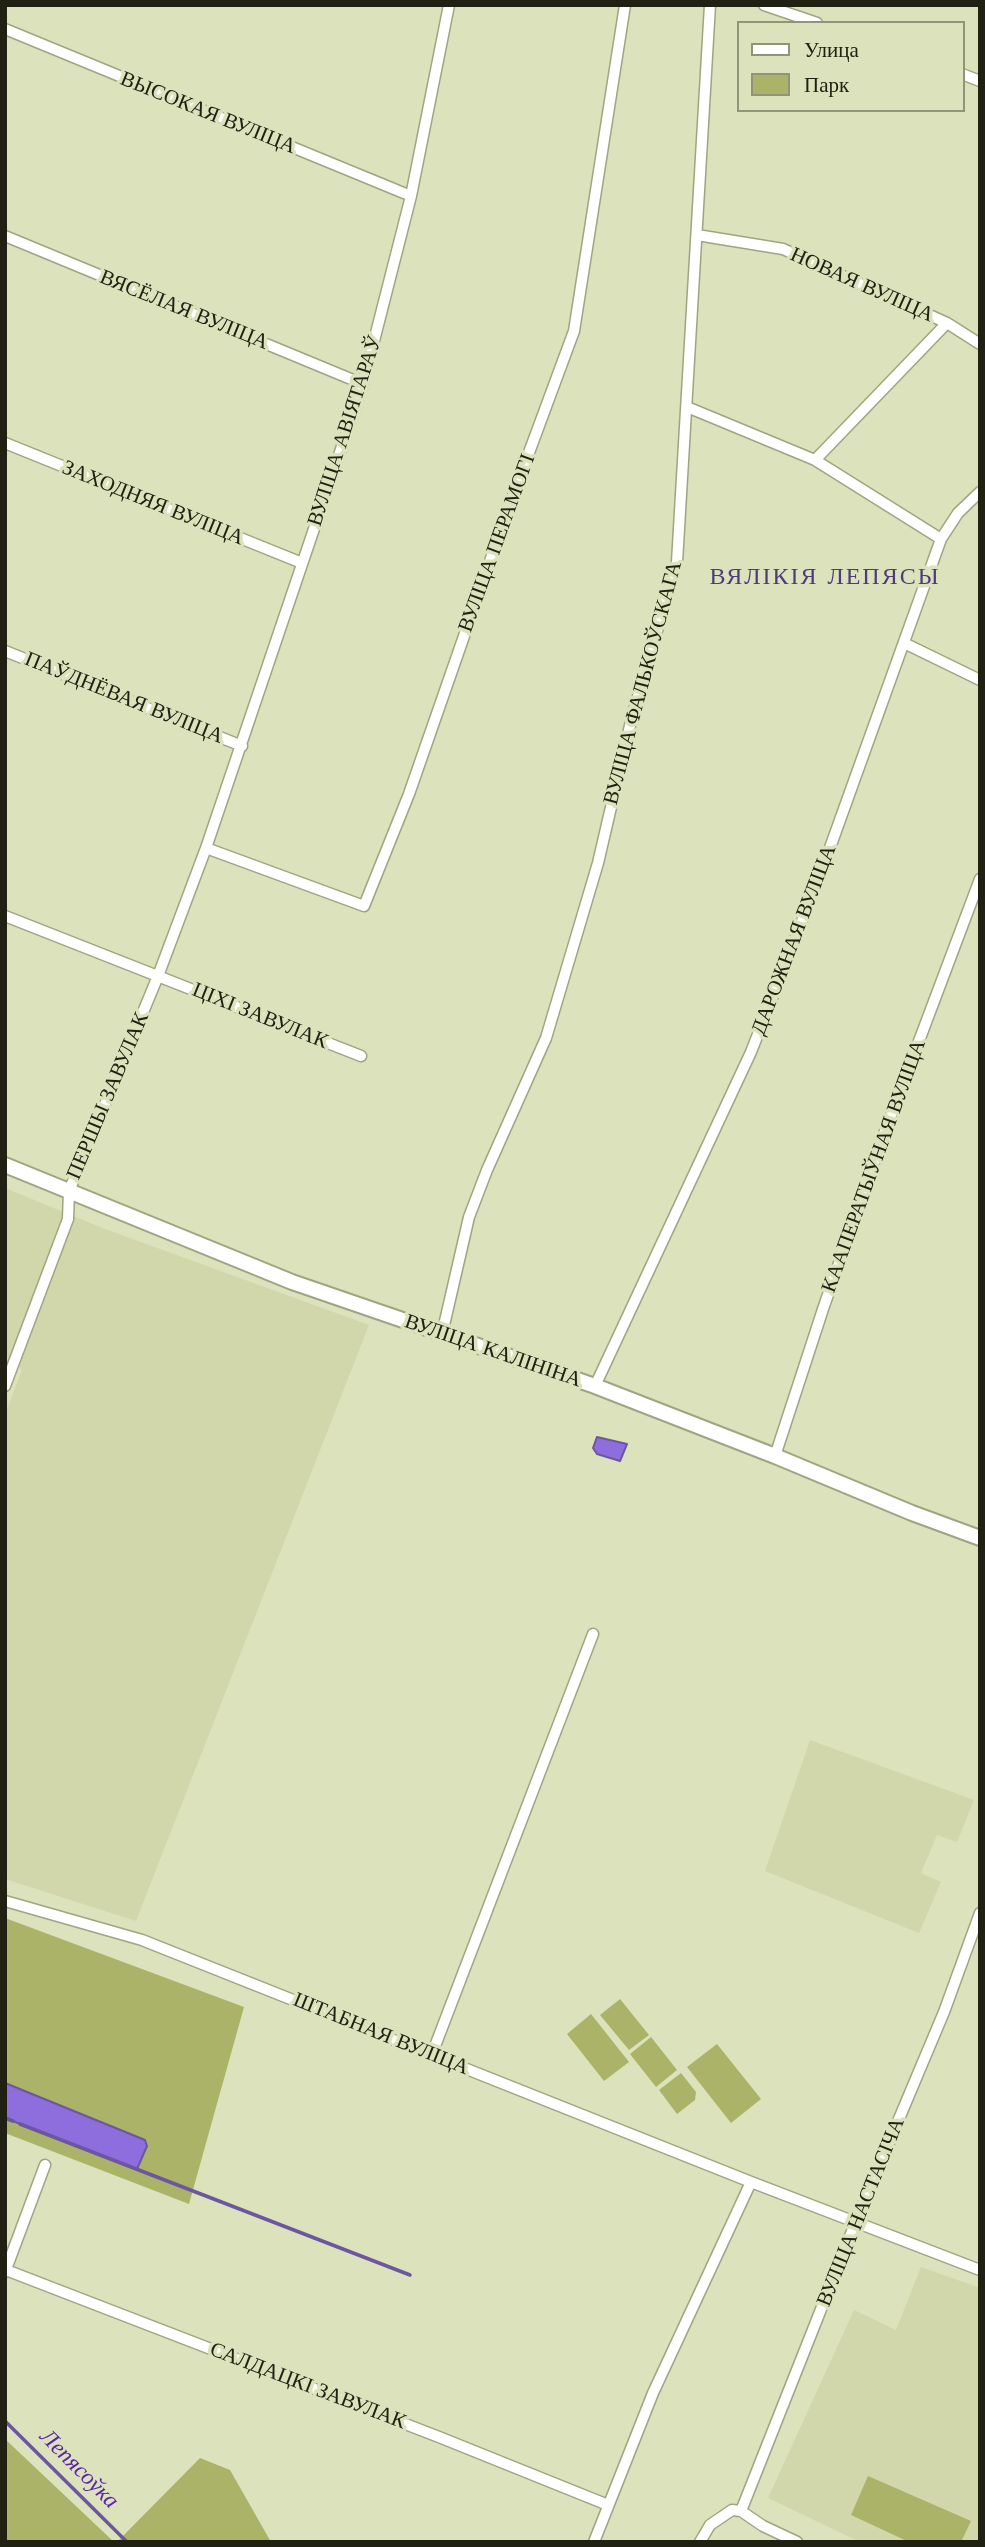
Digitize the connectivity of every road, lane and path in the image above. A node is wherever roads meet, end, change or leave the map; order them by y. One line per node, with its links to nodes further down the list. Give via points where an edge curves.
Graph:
1 (449, 5): 7 (street, ВУЛІЦА АВІЯТАРАЎ)
2 (625, 5): 23 (street, ВУЛІЦА ПЕРАМОГІ, via 574,331 409,794 364,906)
3 (710, 5): 8 (street, ВУЛІЦА ФАЛЬКОЎСКАГА)
4 (764, 5): 5 (street)
5 (811, 21)
6 (5, 29): 7 (street, ВЫСОКАЯ ВУЛІЦА)
7 (411, 197): 12 (street, ВУЛІЦА АВІЯТАРАЎ)
8 (697, 235): 10 (street, НОВАЯ ВУЛІЦА, via 783,249); 13 (street, ВУЛІЦА ФАЛЬКОЎСКАГА)
9 (5, 236): 12 (street, ВЯСЁЛАЯ ВУЛІЦА)
10 (947, 323): 11 (street, НОВАЯ ВУЛІЦА); 15 (street)
11 (980, 344)
12 (363, 384): 18 (street, ВУЛІЦА АВІЯТАРАЎ)
13 (687, 407): 15 (street); 30 (street, ВУЛІЦА ФАЛЬКОЎСКАГА, via 674,575 546,1038 469,1217)
14 (5, 443): 18 (street, ЗАХОДНЯЯ ВУЛІЦА)
15 (815, 460): 17 (street)
16 (980, 492): 17 (street, ДАРОЖНАЯ ВУЛІЦА)
17 (940, 539): 19 (street, ДАРОЖНАЯ ВУЛІЦА)
18 (302, 563): 22 (street, ВУЛІЦА АВІЯТАРАЎ)
19 (904, 643): 21 (street); 32 (street, ДАРОЖНАЯ ВУЛІЦА, via 751,1052)
20 (5, 651): 22 (street, ПАЎДНЁВАЯ ВУЛІЦА)
21 (980, 680)
22 (242, 746): 23 (street, ВУЛІЦА АВІЯТАРАЎ)
23 (206, 848): 26 (street, ПЕРШЫ ЗАВУЛАК)
24 (980, 879): 33 (street, КААПЕРАТЫЎНАЯ ВУЛІЦА, via 884,1134)
25 (5, 916): 26 (street, ЦІХІ ЗАВУЛАК)
26 (159, 976): 27 (street, ЦІХІ ЗАВУЛАК); 29 (street, ПЕРШЫ ЗАВУЛАК)
27 (361, 1056)
28 (5, 1165): 29 (street, ВУЛІЦА КАЛІНІНА)
29 (69, 1191): 30 (street, ВУЛІЦА КАЛІНІНА, via 292,1282); 31 (street, ПЕРШЫ ЗАВУЛАК, via 68,1219)
30 (442, 1334): 32 (street, ВУЛІЦА КАЛІНІНА)
31 (5, 1386)
32 (595, 1386): 33 (street, ВУЛІЦА КАЛІНІНА)
33 (775, 1455): 34 (street, ВУЛІЦА КАЛІНІНА)
34 (980, 1538)
35 (593, 1634): 38 (street)
36 (5, 1901): 38 (street, ШТАБНАЯ ВУЛІЦА, via 142,1940)
37 (980, 1913): 41 (street, ВУЛІЦА НАСТАСІЧА, via 944,2012)
38 (432, 2053): 40 (street, ШТАБНАЯ ВУЛІЦА)
39 (45, 2165): 43 (street)
40 (751, 2182): 41 (street, ШТАБНАЯ ВУЛІЦА); 44 (street, via 653,2393)
41 (856, 2221): 42 (street, ШТАБНАЯ ВУЛІЦА); 45 (street, ВУЛІЦА НАСТАСІЧА)
42 (980, 2270)
43 (6, 2271): 44 (street, САЛДАЦКІ ЗАВУЛАК)
44 (608, 2505): 46 (street)
45 (741, 2511): 47 (street, via 732,2510 710,2525); 48 (street)
46 (594, 2542)
47 (700, 2542)
48 (797, 2542)

